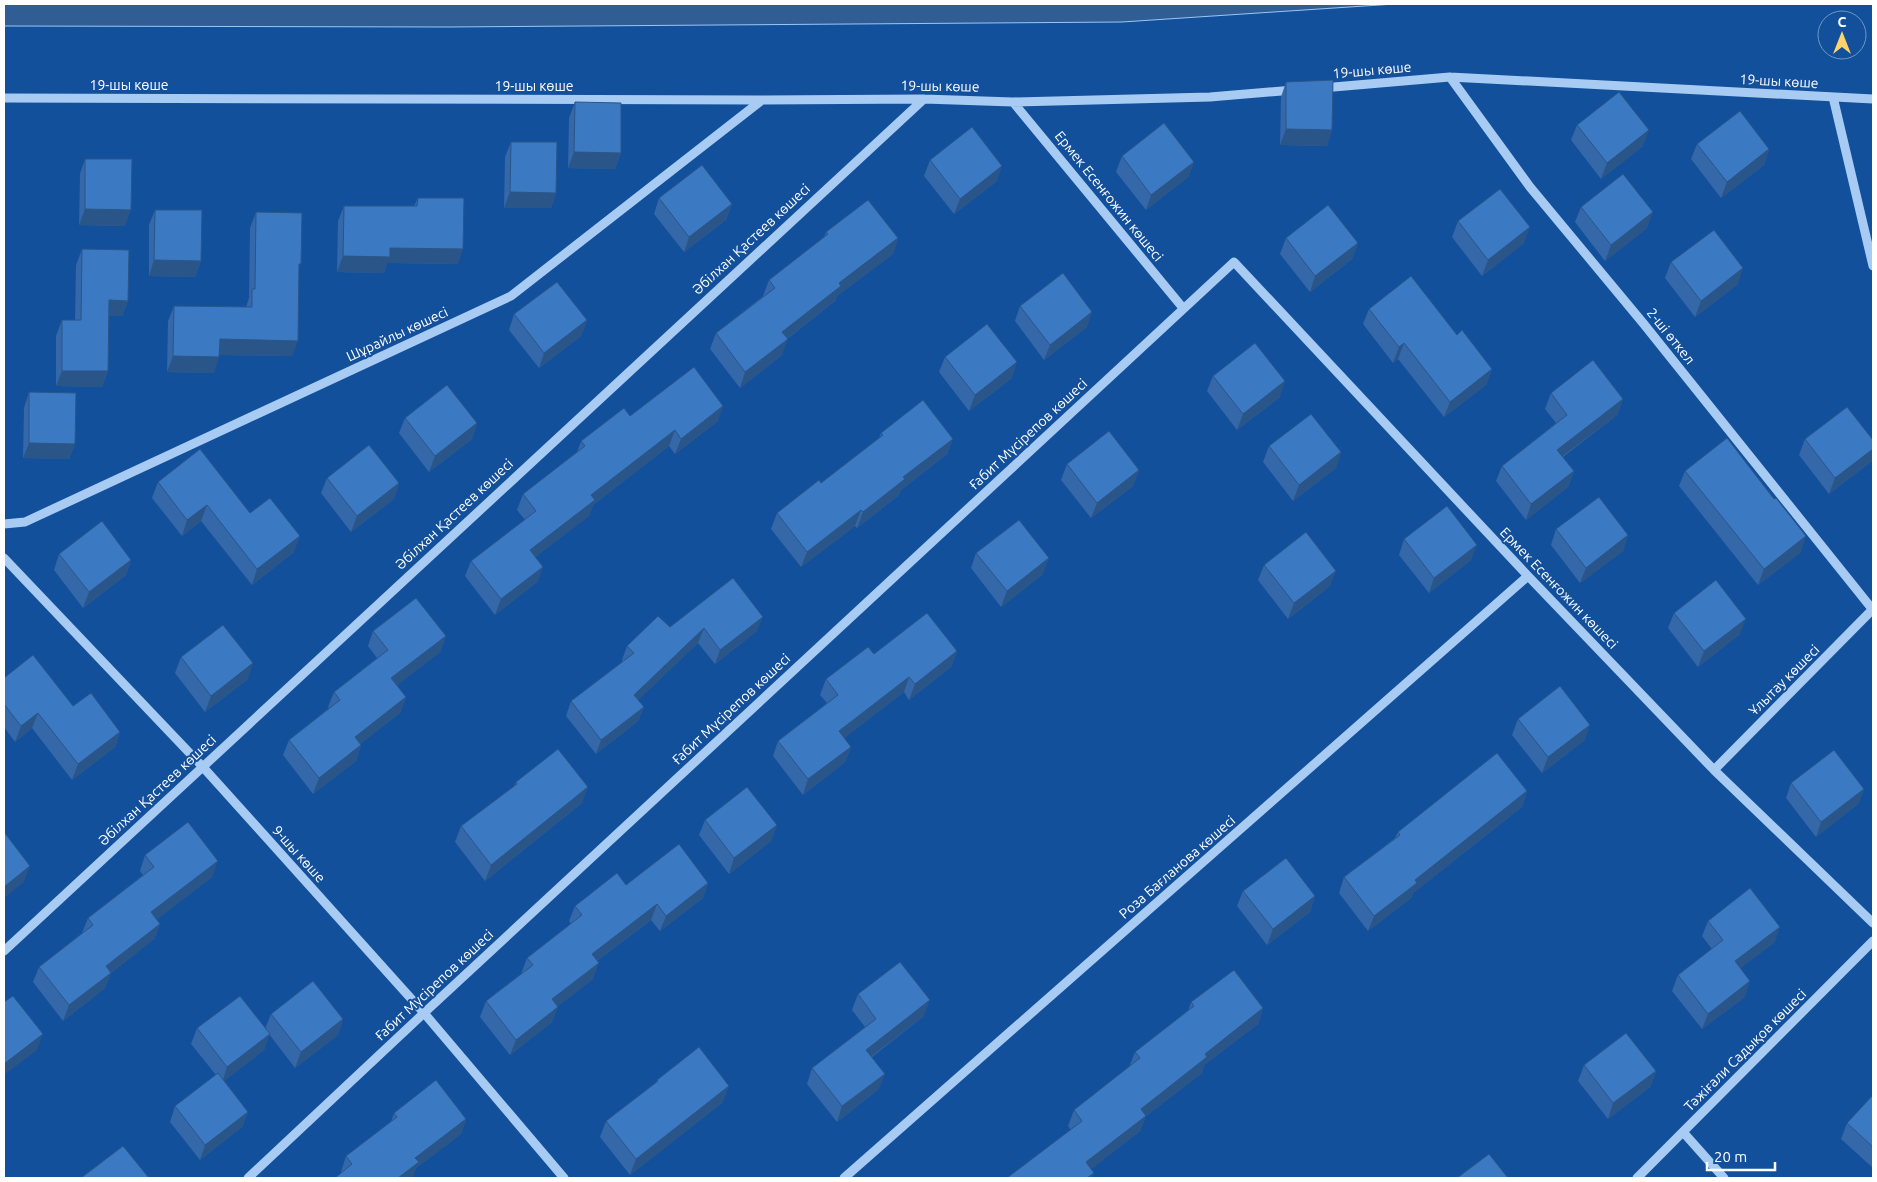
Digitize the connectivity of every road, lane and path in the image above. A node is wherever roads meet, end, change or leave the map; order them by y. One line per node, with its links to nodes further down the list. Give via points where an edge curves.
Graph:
1 (1450, 77): 3 (street, 19-шы көше); 7 (street, 19-шы көше, via 1210,98); 14 (street, 2-шi өткел, via 1530,187 1643,322)
2 (4, 98): 6 (street, 19-шы көше)
3 (1833, 98): 4 (street, 19-шы көше); 9 (street)
4 (1873, 98)
5 (924, 99): 6 (street, 19-шы көше); 7 (street, 19-шы көше); 15 (street, Әбілхан Қастеев көшесi)
6 (762, 100): 11 (street, Шұрайлы көшесі, via 511,296 25,522)
7 (1013, 102): 10 (street, Ермек Есенғожин көшесі)
8 (1234, 262): 10 (street, Ғабит Мүсірепов көшесi); 13 (street, Ермек Есенғожин көшесі)
9 (1873, 266)
10 (1183, 308): 20 (street, Ғабит Мүсірепов көшесi)
11 (4, 524)
12 (4, 558): 15 (street, 9-шы көше)
13 (1528, 576): 16 (street, Ермек Есенғожин көшесі); 24 (street, Роза Бағланова көшесi)
14 (1873, 610): 16 (street, Ұлытау көшесi)
15 (202, 766): 19 (street, Әбілхан Қастеев көшесi); 20 (street, 9-шы көше)
16 (1714, 770): 17 (street, Ермек Есенғожин көшесі)
17 (1873, 923)
18 (1873, 941): 21 (street, Тәжіғали Садықов көшесі)
19 (4, 951)
20 (424, 1013): 22 (street, Ғабит Мүсірепов көшесi); 23 (street, 9-шы көше)
21 (1683, 1132): 25 (street, Тәжіғали Садықов көшесі); 26 (street)
22 (248, 1178)
23 (564, 1178)
24 (844, 1178)
25 (1637, 1178)
26 (1724, 1178)

